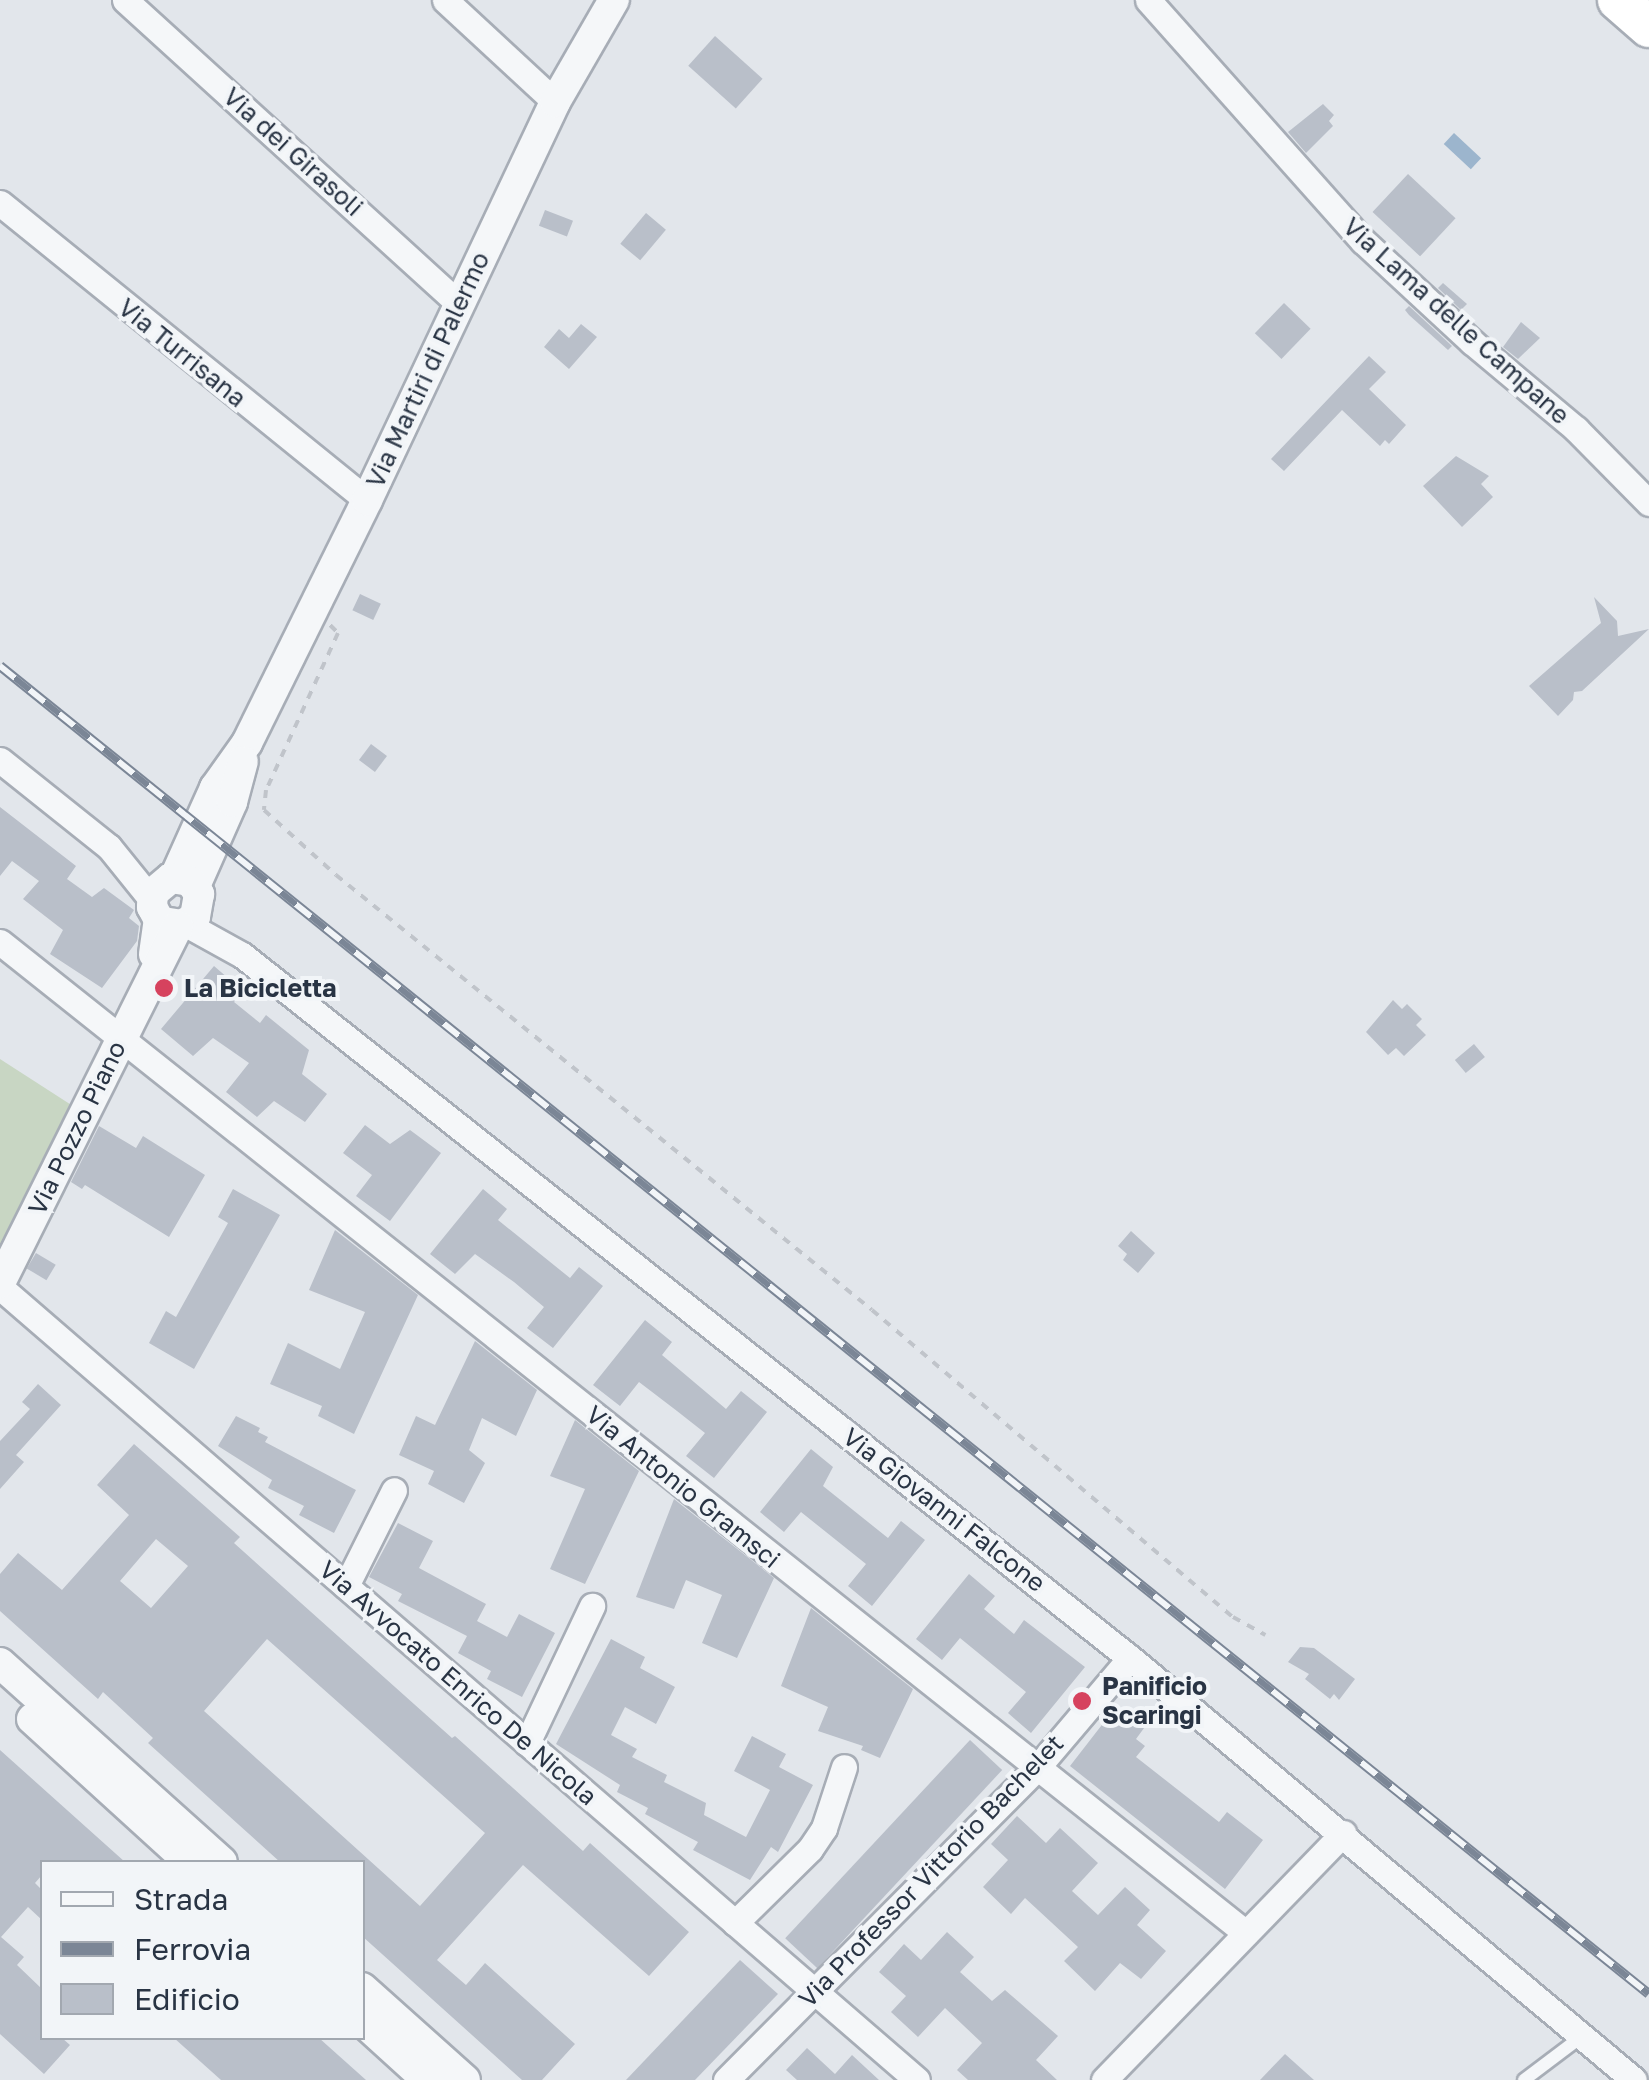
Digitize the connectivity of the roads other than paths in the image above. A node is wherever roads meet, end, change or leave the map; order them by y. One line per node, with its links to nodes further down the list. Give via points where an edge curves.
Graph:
1 (125, 0): 9 (street, Via dei Girasoli)
2 (445, 0): 7 (street)
3 (614, 0): 7 (street, Via Martiri di Palermo)
4 (1148, 0): 11 (street, Via Lama delle Campane, via 1363,241 1576,429)
5 (1618, 0): 6 (highway)
6 (1649, 27)
7 (555, 102): 9 (street, Via Martiri di Palermo)
8 (0, 203): 10 (street, Via Turrisana)
9 (460, 305): 10 (street, Via Martiri di Palermo)
10 (366, 500): 12 (street, Via Martiri di Palermo)
11 (1649, 503)
12 (247, 743): 14 (street, Via Pozzo Piano, via 232,802)
13 (0, 760): 14 (street)
14 (176, 902): 16 (street, Via Pozzo Piano); 21 (street, Via Giovanni Falcone)
15 (0, 942): 16 (street, Via Antonio Gramsci)
16 (120, 1041): 17 (street, Via Pozzo Piano); 26 (street, Via Antonio Gramsci)
17 (0, 1285): 19 (street, Via Avvocato Enrico De Nicola)
18 (394, 1490): 19 (street)
19 (346, 1586): 24 (street, Via Avvocato Enrico De Nicola)
20 (592, 1606): 24 (street)
21 (1130, 1658): 26 (street, Via Professor Vittorio Bachelet); 27 (street, Via Giovanni Falcone)
22 (0, 1663): 29 (street)
23 (0, 1690): 28 (street)
24 (526, 1742): 30 (street, Via Avvocato Enrico De Nicola)
25 (844, 1767): 30 (street, via 810,1849)
26 (1036, 1768): 31 (street, Via Antonio Gramsci); 33 (street, Via Professor Vittorio Bachelet)
27 (1342, 1833): 31 (street); 35 (street, Via Giovanni Falcone)
28 (187, 1860)
29 (220, 1860)
30 (735, 1923): 33 (street, Via Avvocato Enrico De Nicola)
31 (1246, 1932): 40 (street)
32 (365, 1991): 37 (street)
33 (814, 1991): 38 (street, Via Professor Vittorio Bachelet); 39 (street, Via Avvocato Enrico De Nicola)
34 (365, 2024): 36 (street)
35 (1581, 2037): 41 (lane); 42 (street, Via Giovanni Falcone)
36 (427, 2080)
37 (465, 2080)
38 (726, 2080)
39 (917, 2080)
40 (1104, 2080)
41 (1524, 2080)
42 (1634, 2080)

